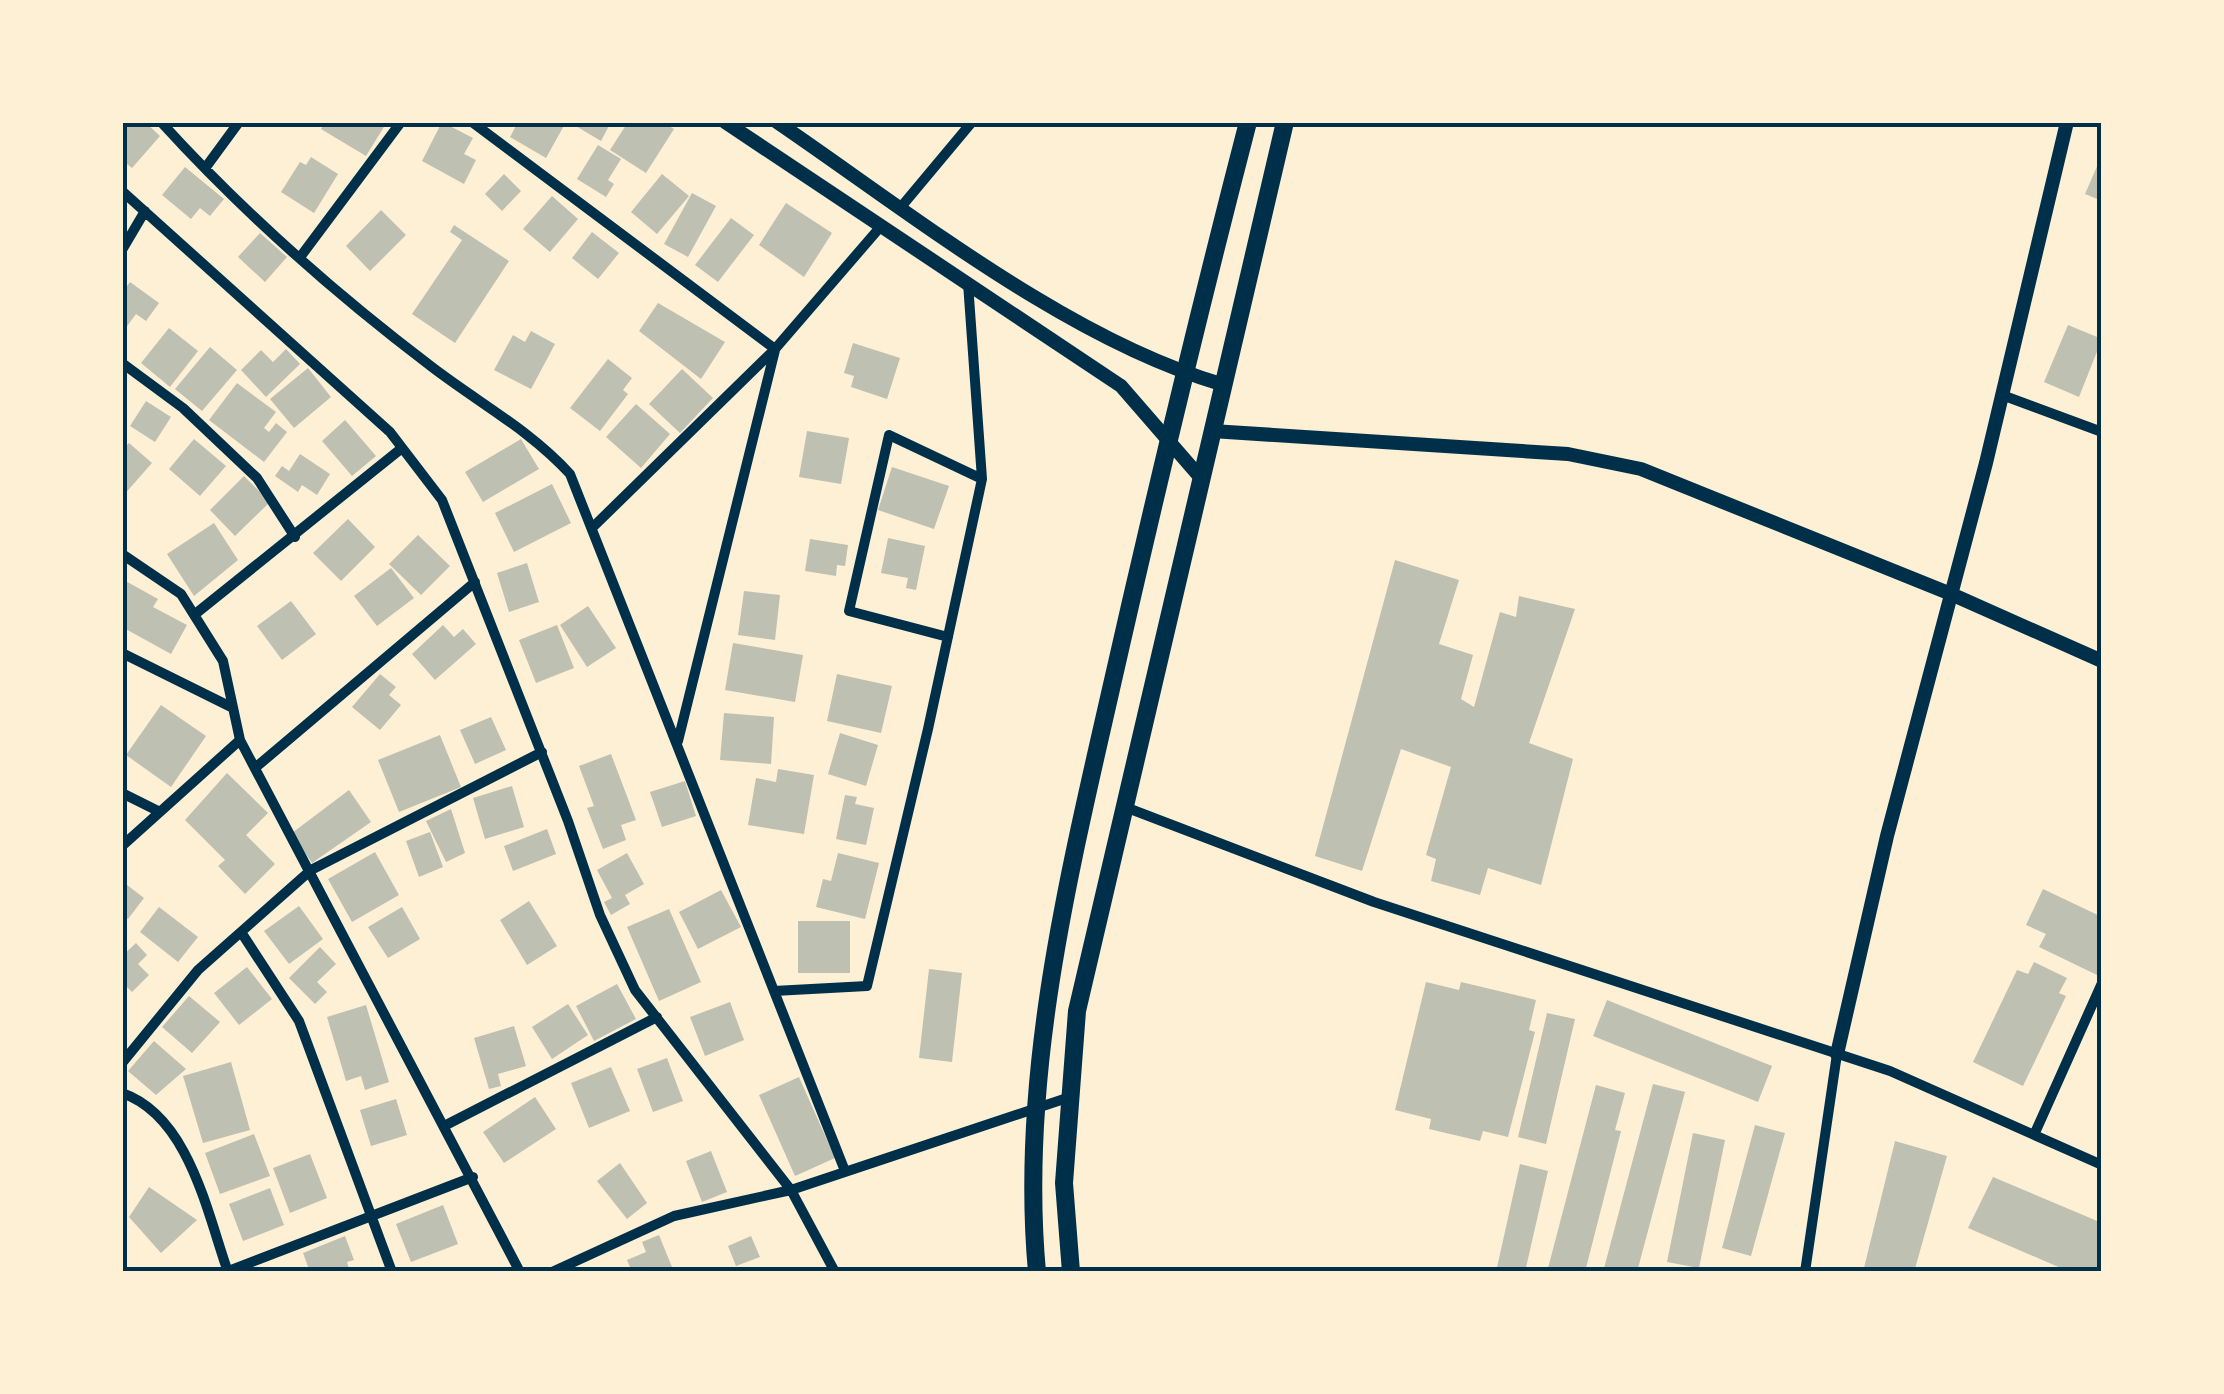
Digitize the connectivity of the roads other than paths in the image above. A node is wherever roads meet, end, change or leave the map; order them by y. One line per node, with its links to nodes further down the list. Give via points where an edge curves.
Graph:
1 (161, 122): 11 (street)
2 (238, 122): 11 (street)
3 (401, 122): 17 (street)
4 (472, 122): 19 (street)
5 (725, 122): 15 (street)
6 (777, 122): 13 (street)
7 (972, 122): 13 (street)
8 (1248, 122): 21 (main road)
9 (1286, 122): 22 (main road)
10 (2067, 122): 23 (street)
11 (206, 167): 17 (street)
12 (122, 191): 14 (street)
13 (901, 207): 21 (street, via 1133,354)
14 (145, 211): 16 (street); 27 (street, via 284,332)
15 (882, 225): 18 (street); 19 (street)
16 (122, 250)
17 (301, 256): 30 (street, via 434,369 546,447 570,474)
18 (968, 282): 26 (street, via 1122,386); 29 (street)
19 (775, 349): 30 (street); 41 (street)
20 (122, 363): 31 (street, via 257,478)
21 (1183, 374): 22 (street); 26 (main road)
22 (1220, 384): 24 (main road)
23 (2002, 394): 25 (street); 34 (street)
24 (1212, 431): 28 (main road); 34 (street, via 1568,454 1622,465)
25 (2102, 432)
26 (1168, 439): 28 (street); 57 (main road, via 1061,925)
27 (402, 448): 31 (street); 33 (street, via 442,500)
28 (1200, 476): 45 (main road)
29 (982, 478): 36 (street); 36 (street, via 889,435 849,611)
30 (593, 527): 41 (street)
31 (295, 537): 35 (street)
32 (122, 554): 35 (street, via 180,594)
33 (475, 582): 42 (street); 43 (street)
34 (1951, 594): 38 (street); 53 (street)
35 (194, 615): 39 (street, via 223,661)
36 (948, 637): 51 (street, via 867,986)
37 (122, 653): 39 (street)
38 (2102, 661)
39 (233, 708): 40 (street)
40 (240, 740): 43 (street); 46 (street)
41 (678, 743): 51 (street)
42 (542, 752): 48 (street); 52 (street, via 600,915 635,990)
43 (255, 768): 48 (street)
44 (122, 793): 46 (street)
45 (1124, 806): 53 (street, via 1374,902); 56 (main road, via 1077,1011)
46 (158, 811): 47 (street)
47 (122, 846)
48 (311, 870): 49 (street); 58 (street)
49 (241, 932): 54 (street, via 198,970); 64 (street, via 300,1020)
50 (2102, 983): 59 (street)
51 (774, 991): 61 (street)
52 (656, 1018): 58 (street); 63 (street)
53 (1837, 1054): 59 (street); 72 (street)
54 (122, 1063)
55 (122, 1094): 65 (street, via 156,1112 187,1158)
56 (1070, 1097): 57 (street); 71 (main road, via 1064,1183)
57 (1035, 1109): 61 (street); 70 (main road)
58 (446, 1126): 62 (street)
59 (2034, 1135): 60 (street)
60 (2102, 1165)
61 (845, 1171): 63 (street)
62 (473, 1177): 64 (street); 67 (street)
63 (791, 1190): 68 (street, via 674,1216); 69 (street)
64 (370, 1216): 65 (street); 66 (street)
65 (227, 1271)
66 (392, 1272)
67 (520, 1272)
68 (552, 1272)
69 (835, 1272)
70 (1037, 1272)
71 (1071, 1272)
72 (1805, 1272)

